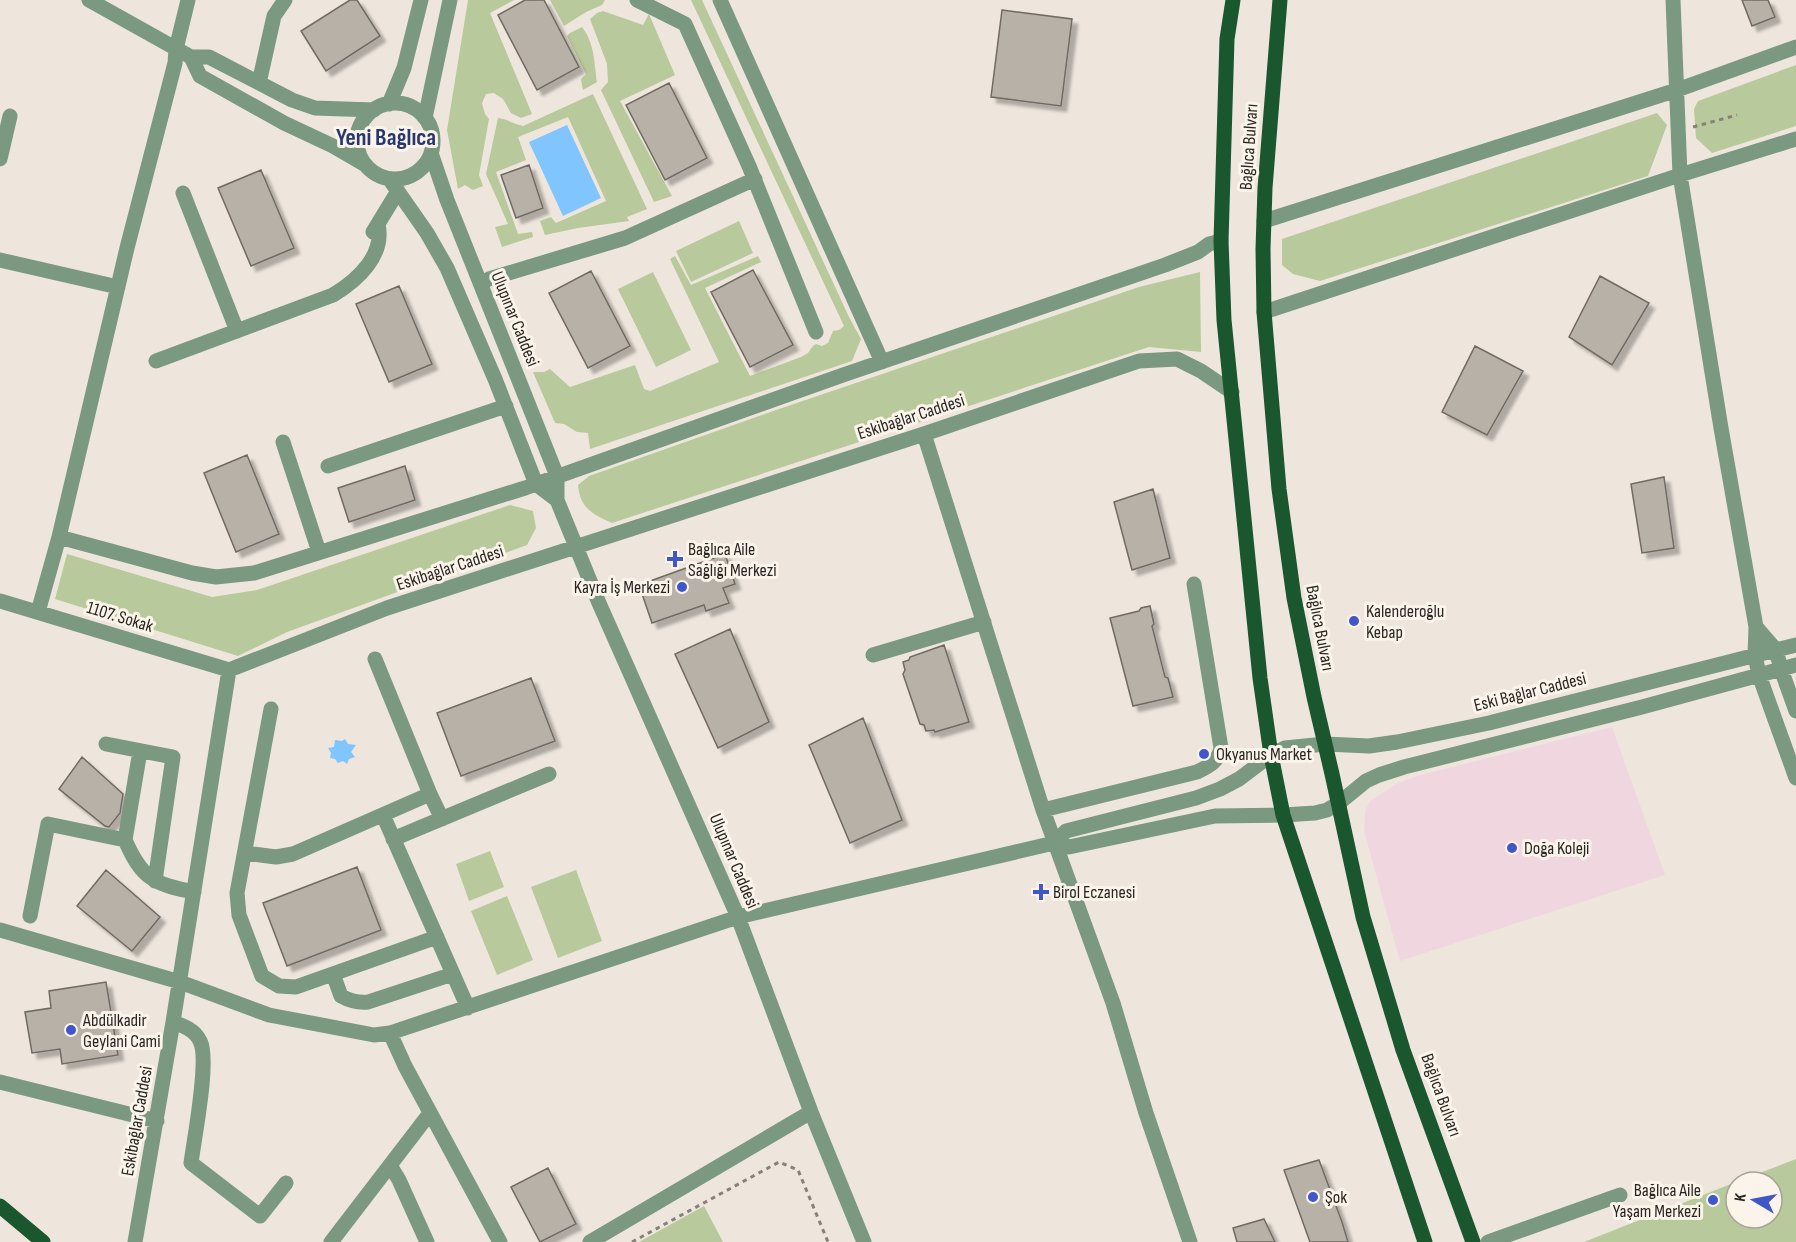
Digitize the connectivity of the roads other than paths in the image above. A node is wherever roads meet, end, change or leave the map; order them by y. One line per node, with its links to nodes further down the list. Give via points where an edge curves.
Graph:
1 (89, 0): 12 (street)
2 (188, 0): 12 (street)
3 (285, 0): 14 (street, via 274,16)
4 (421, 0): 16 (street, via 404,68)
5 (450, 0): 19 (street)
6 (637, 0): 25 (street, via 685,24)
7 (720, 0): 37 (street)
8 (1233, 0): 29 (main road, Bağlıca Bulvarı, via 1227,39)
9 (1280, 0): 28 (main road, Bağlıca Bulvarı)
10 (1673, 0): 15 (street)
11 (1796, 47): 15 (street)
12 (176, 49): 13 (street); 32 (street)
13 (191, 57): 14 (street, via 209,57); 23 (street, via 200,76)
14 (263, 86): 17 (street, via 315,108)
15 (1677, 90): 24 (street); 28 (street)
16 (389, 104): 17 (street); 19 (street, via 409,106)
17 (374, 110): 23 (street, via 357,135)
18 (10, 116): 22 (street)
19 (425, 118): 21 (street, via 431,128)
20 (1796, 139): 24 (street)
21 (431, 153): 26 (street, via 416,174); 31 (street, Ulupınar Caddesi)
22 (0, 159)
23 (364, 164): 26 (street)
24 (1680, 175): 33 (street); 53 (street)
25 (754, 179): 31 (street, via 626,238); 35 (street)
26 (394, 185): 34 (street, via 374,230 380,240 378,248 345,288); 39 (street, via 447,268)
27 (183, 192): 34 (street)
28 (1264, 221): 33 (main road, Bağlıca Bulvarı)
29 (1221, 241): 37 (street, via 1165,265); 38 (main road, Bağlıca Bulvarı)
30 (0, 260): 32 (street)
31 (480, 284): 43 (street, Ulupınar Caddesi)
32 (118, 287): 46 (street)
33 (1264, 312): 65 (main road, Bağlıca Bulvarı, via 1279,489 1294,598)
34 (237, 331): 36 (street)
35 (816, 332)
36 (156, 362)
37 (882, 362): 43 (street)
38 (1232, 392): 40 (street, Eskibağlar Caddesi, via 1177,359 1139,361); 67 (main road, Bağlıca Bulvarı)
39 (506, 406): 42 (street); 44 (street)
40 (924, 434): 47 (street, Eskibağlar Caddesi); 52 (street)
41 (284, 442): 48 (street)
42 (328, 466)
43 (557, 476): 44 (street); 45 (street, Ulupınar Caddesi)
44 (536, 484): 45 (street); 48 (street)
45 (557, 500): 47 (street, Ulupınar Caddesi)
46 (59, 537): 48 (street, via 216,577 254,573); 51 (street)
47 (577, 548): 60 (street, Eskibağlar Caddesi, via 387,608); 83 (street, Ulupınar Caddesi)
48 (319, 552)
49 (1194, 584): 72 (street, via 1221,748 1219,757 1197,772)
50 (0, 601): 51 (street, 1107. Sokak)
51 (38, 612): 60 (street, 1107. Sokak)
52 (984, 622): 56 (street); 72 (street)
53 (1756, 627): 55 (street); 57 (street)
54 (1796, 645): 55 (street, Eski Bağlar Caddesi)
55 (1776, 650): 57 (street, Eski Bağlar Caddesi); 59 (street)
56 (873, 655)
57 (1755, 655): 61 (street); 65 (street, Eski Bağlar Caddesi, via 1489,723 1369,746)
58 (375, 659): 70 (street)
59 (1788, 667): 61 (street); 63 (street)
60 (229, 670): 81 (street, Eskibağlar Caddesi)
61 (1759, 675): 69 (street); 71 (street, via 1404,766 1366,781)
62 (271, 709): 79 (street)
63 (1796, 711)
64 (106, 744): 66 (street)
65 (1325, 744): 67 (street, Eski Bağlar Caddesi, via 1285,748); 71 (main road, Bağlıca Bulvarı)
66 (140, 751): 77 (street); 80 (street, via 173,758)
67 (1270, 755): 74 (main road, Bağlıca Bulvarı); 78 (street, via 1220,789 1066,831)
68 (549, 774): 75 (street)
69 (1796, 778)
70 (430, 794): 73 (street); 75 (street)
71 (1338, 803): 74 (street, via 1315,813); 109 (main road, Bağlıca Bulvarı, via 1363,917 1403,1050)
72 (1043, 810): 78 (street)
73 (383, 815): 76 (street); 79 (street, via 293,854 276,857)
74 (1284, 815): 78 (street, via 1215,816 1068,848); 108 (main road, Bağlıca Bulvarı)
75 (442, 819): 76 (street)
76 (393, 839): 85 (street)
77 (126, 840): 80 (street, via 136,864); 82 (street, via 48,824)
78 (1054, 843): 83 (street); 107 (street, via 1113,1003)
79 (245, 853): 86 (street, via 238,909 262,976 279,986 296,987)
80 (155, 881): 81 (street)
81 (194, 892): 88 (street, Eskibağlar Caddesi)
82 (30, 916)
83 (738, 917): 89 (street); 93 (street, Ulupınar Caddesi)
84 (0, 930): 88 (street)
85 (437, 937): 86 (street); 87 (street)
86 (333, 974): 87 (street, via 341,996 360,1003)
87 (453, 974): 89 (street)
88 (180, 982): 90 (street, Eskibağlar Caddesi); 91 (street, via 269,1015 374,1035)
89 (468, 1008): 91 (street)
90 (173, 1023): 95 (street, Eskibağlar Caddesi); 97 (street, via 196,1034 202,1043 204,1064 191,1163 260,1215)
91 (390, 1033): 94 (street)
92 (0, 1082): 95 (street)
93 (811, 1112): 105 (street); 106 (street, Ulupınar Caddesi)
94 (430, 1113): 96 (street); 104 (street)
95 (157, 1120): 101 (street, Eskibağlar Caddesi)
96 (390, 1165): 102 (street); 103 (street)
97 (286, 1183)
98 (1620, 1195): 110 (street)
99 (0, 1206): 100 (main road)
100 (43, 1242)
101 (135, 1242)
102 (331, 1242)
103 (427, 1242)
104 (500, 1242)
105 (590, 1242)
106 (864, 1242)
107 (1190, 1242)
108 (1425, 1242)
109 (1473, 1242)
110 (1488, 1242)

